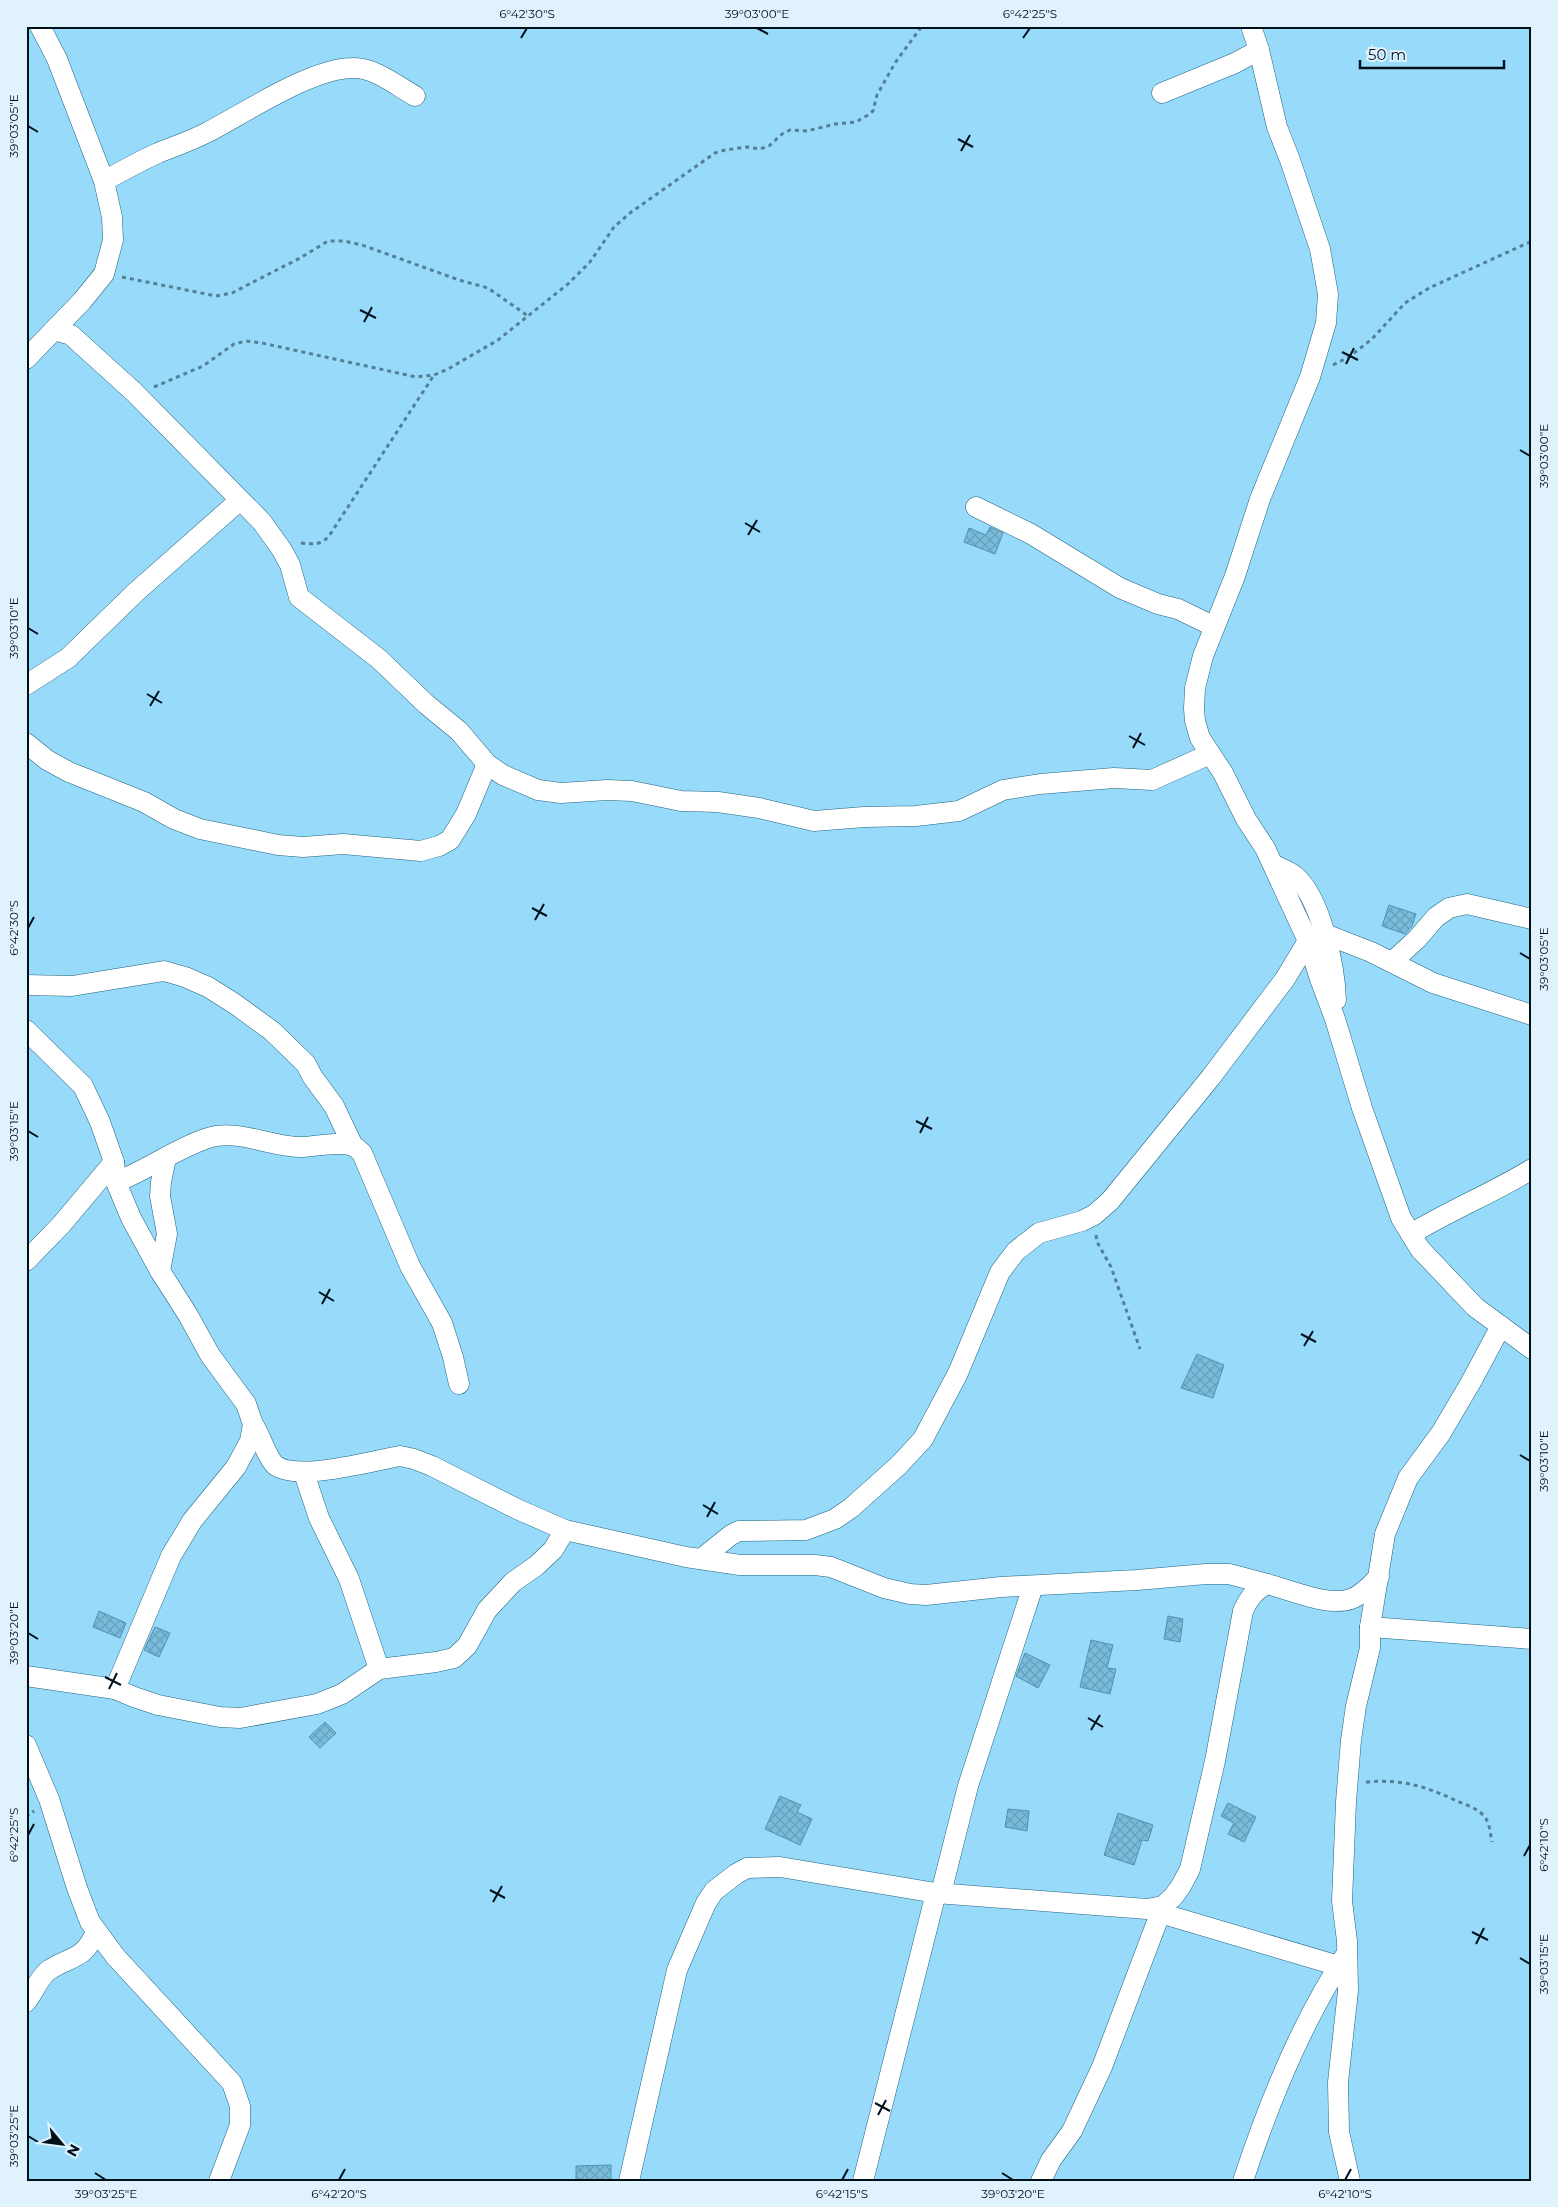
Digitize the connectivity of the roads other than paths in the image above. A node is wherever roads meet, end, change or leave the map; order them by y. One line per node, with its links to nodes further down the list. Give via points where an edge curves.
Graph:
1 (40, 26): 6 (street, via 57,59)
2 (1251, 26): 3 (street)
3 (1259, 50): 4 (street); 11 (street, via 1277,127 1320,249 1328,294 1326,323 1310,377)
4 (1162, 93)
5 (415, 96): 6 (street, via 365,70 336,71 288,89 208,132)
6 (104, 181): 7 (street, via 113,240 104,274)
7 (54, 330): 8 (street); 9 (street, via 71,335 134,392)
8 (26, 359)
9 (239, 501): 12 (street, via 137,591 68,658); 15 (street, via 262,522 282,550 299,597 378,659 459,731)
10 (976, 507): 11 (street, via 1031,534 1120,588)
11 (1213, 626): 14 (street, via 1198,673 1194,709 1200,738)
12 (26, 685)
13 (26, 743): 15 (street, via 69,772 200,829 278,845 343,844 403,851 421,851 450,840 466,814)
14 (1210, 754): 15 (street, via 1152,780 1114,778 1040,784 1003,790 959,811 814,821 759,808 681,801 632,791 551,792 521,783); 17 (street)
15 (487, 764)
16 (1532, 919): 18 (street, via 1467,904 1449,908)
17 (1317, 938): 18 (street); 27 (street, via 1320,979 1390,1190); 38 (street, via 1211,1077 1100,1210 1082,1221 1039,1233 1016,1251 1000,1272 973,1341 923,1439 899,1465 835,1519 806,1530 739,1532)
18 (1392, 962): 20 (street, via 1433,983)
19 (26, 985): 22 (street, via 72,986 164,971 208,988 272,1031 306,1064 334,1106)
20 (1532, 1015)
21 (26, 1030): 24 (street, via 83,1086)
22 (354, 1146): 23 (street, via 278,1146 247,1137 222,1136 182,1147); 32 (street, via 368,1165 410,1266 442,1323)
23 (166, 1158): 26 (street); 29 (street, via 160,1196 167,1234)
24 (114, 1162): 26 (street); 28 (street, via 56,1232)
25 (1532, 1169): 27 (street)
26 (116, 1182): 29 (street)
27 (1411, 1234): 30 (street, via 1420,1249 1475,1307)
28 (26, 1261)
29 (160, 1271): 33 (street, via 210,1355 243,1399)
30 (1502, 1326): 31 (street); 39 (street, via 1441,1433 1408,1478 1385,1534)
31 (1532, 1349)
32 (459, 1384)
33 (253, 1424): 34 (street); 35 (street, via 250,1441)
34 (274, 1464): 35 (street, via 255,1460); 36 (street, via 286,1471)
35 (236, 1466): 46 (street, via 192,1521 171,1556)
36 (304, 1473): 37 (street, via 400,1456 414,1459); 44 (street, via 319,1518 349,1579)
37 (566, 1530): 38 (street); 44 (street, via 552,1550 513,1582 487,1610 467,1646 454,1658)
38 (700, 1559): 41 (street, via 740,1565 831,1567 884,1588 910,1594)
39 (1379, 1577): 40 (street, via 1351,1599 1331,1602); 42 (street)
40 (1267, 1584): 41 (street, via 1229,1574 1206,1574); 49 (street, via 1255,1591 1243,1611 1215,1761 1190,1869 1181,1886)
41 (1033, 1586): 48 (street, via 968,1786)
42 (1370, 1627): 43 (street); 51 (street, via 1370,1648 1351,1740 1342,1892)
43 (1532, 1639)
44 (379, 1669): 46 (street, via 342,1694 317,1704 240,1718 182,1710)
45 (26, 1676): 46 (street)
46 (115, 1689)
47 (26, 1745): 50 (street, via 49,1799 81,1902)
48 (939, 1893): 49 (street); 54 (street, via 780,1867 747,1868 714,1891 677,1970); 55 (street)
49 (1161, 1909): 51 (street); 56 (street, via 1102,2067 1072,2131 1051,2160)
50 (96, 1932): 52 (street, via 82,1953 48,1971); 53 (street, via 232,2083 240,2106 240,2125)
51 (1343, 1959): 57 (street, via 1299,2040); 58 (street, via 1348,1990 1338,2082 1339,2132)
52 (26, 2002)
53 (219, 2181)
54 (629, 2181)
55 (863, 2181)
56 (1041, 2181)
57 (1243, 2181)
58 (1350, 2181)

